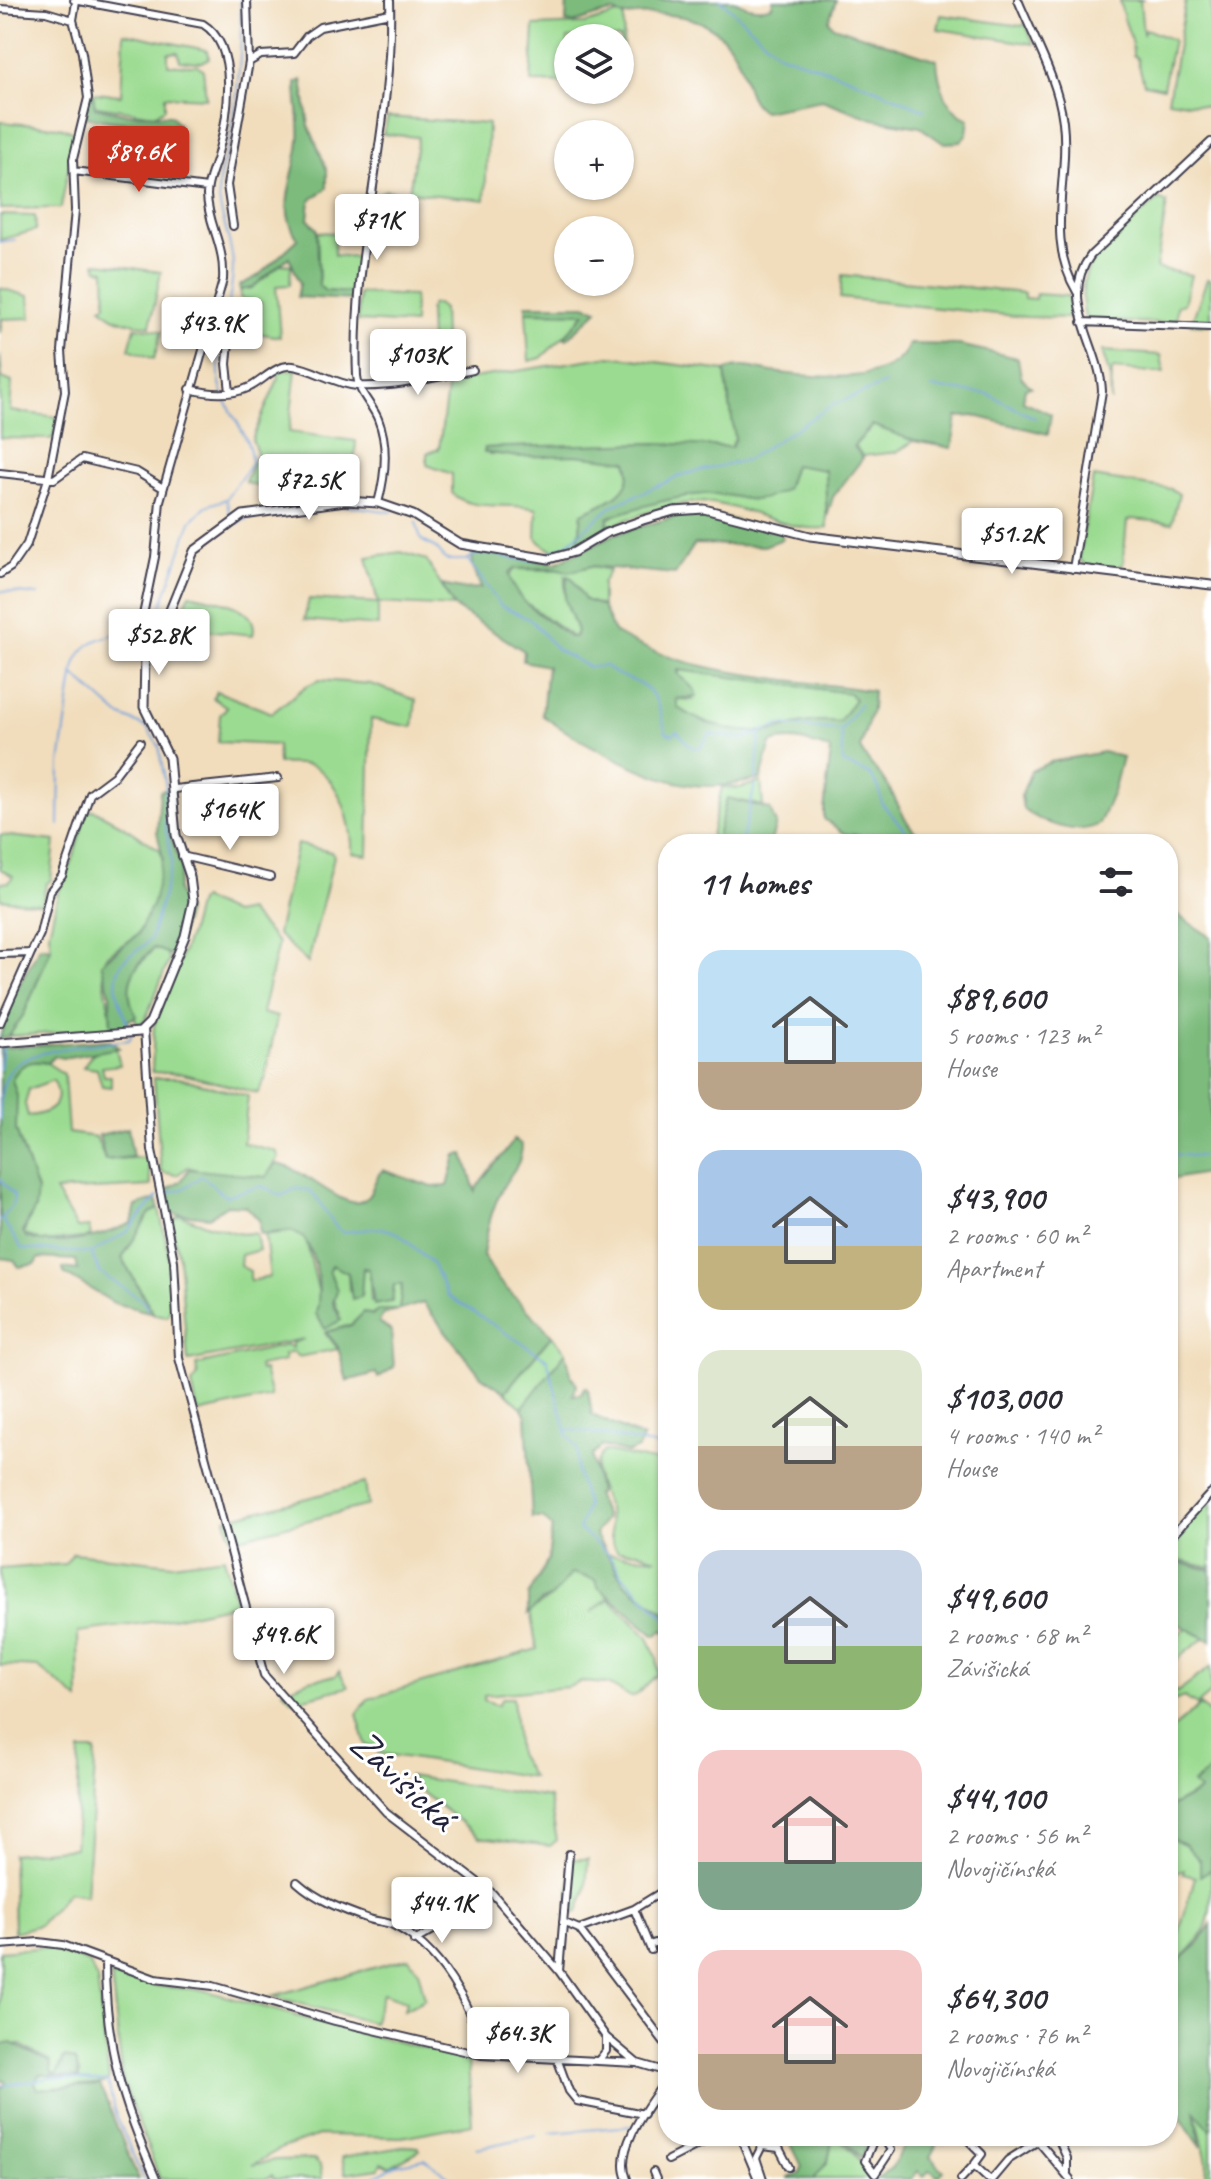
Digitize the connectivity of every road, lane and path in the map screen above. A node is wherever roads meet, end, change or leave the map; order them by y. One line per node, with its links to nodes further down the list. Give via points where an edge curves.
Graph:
1 (247, 0): 8 (street)
2 (390, 0): 6 (street)
3 (1018, 0): 15 (street, via 1057,94 1063,123 1058,237)
4 (75, 1): 7 (street); 9 (street, via 203,24 221,43)
5 (0, 9): 7 (street)
6 (390, 13): 8 (street, via 320,27 294,53 261,55); 20 (street, via 383,115 356,297)
7 (73, 20): 12 (street, via 88,93)
8 (249, 62): 10 (street)
9 (230, 74): 10 (street); 13 (street, via 220,145)
10 (244, 76): 14 (street, via 227,185)
11 (1211, 142): 15 (street, via 1091,255 1078,277)
12 (74, 171): 13 (street); 24 (street, via 62,351 65,391)
13 (207, 188): 21 (street, via 223,253 223,280)
14 (233, 226)
15 (1077, 292): 17 (street)
16 (231, 318): 22 (street)
17 (1082, 322): 18 (street); 27 (street, via 1100,368 1102,391)
18 (1211, 327)
19 (473, 370): 20 (street, via 414,383)
20 (358, 386): 22 (street, via 293,366); 26 (street, via 382,434 385,478)
21 (190, 389): 22 (street); 25 (street)
22 (228, 392)
23 (0, 473): 24 (street)
24 (48, 479): 25 (street, via 60,477 82,459 137,472); 28 (street, via 27,544)
25 (163, 488): 30 (street, via 143,620)
26 (378, 503): 27 (main road, via 413,515 455,542 538,558 574,552 606,533 653,516 704,509 810,536); 30 (main road, via 271,509 232,521 194,551 170,610)
27 (1073, 569): 29 (main road)
28 (0, 574)
29 (1211, 585)
30 (150, 634): 33 (main road, via 143,703 167,753)
31 (140, 742): 36 (street, via 114,776 90,794)
32 (278, 778): 33 (street)
33 (174, 789): 34 (main road)
34 (182, 856): 35 (street); 39 (main road, via 193,887 191,914)
35 (270, 877)
36 (31, 953): 37 (street); 38 (street)
37 (0, 954)
38 (0, 1023)
39 (140, 1031): 40 (main road); 56 (street, Závišická, via 154,1161 175,1268 179,1358 264,1675 386,1812 493,1894)
40 (0, 1043)
41 (1211, 1493): 42 (street)
42 (1178, 1529)
43 (569, 1854): 49 (street)
44 (297, 1882): 52 (street, via 320,1899 395,1926)
45 (658, 1894): 46 (street)
46 (634, 1909): 51 (street); 53 (street, via 650,1948)
47 (434, 1917): 50 (street)
48 (453, 1919): 50 (street)
49 (563, 1922): 51 (street); 56 (street)
50 (442, 1927): 52 (street)
51 (579, 1929): 57 (street)
52 (414, 1941): 59 (street, via 464,1999)
53 (658, 1944)
54 (0, 1945): 55 (street, via 55,1943)
55 (105, 1961): 59 (street, via 155,1979 227,1989); 81 (street, via 116,2075)
56 (559, 1971): 58 (street, Závišická)
57 (658, 2034)
58 (606, 2037): 61 (street, via 606,2051); 62 (street, Závišická)
59 (481, 2055): 60 (street)
60 (558, 2061): 61 (street); 65 (street, via 577,2101)
61 (598, 2061): 62 (street)
62 (637, 2063): 63 (street, Závišická)
63 (658, 2071)
64 (658, 2091): 65 (street)
65 (644, 2114): 82 (street, via 624,2156)
66 (695, 2146): 76 (street)
67 (746, 2146): 79 (street)
68 (769, 2146): 79 (street, via 758,2150)
69 (774, 2146): 78 (street)
70 (873, 2146): 71 (street, via 865,2157 875,2174 891,2150)
71 (888, 2146)
72 (974, 2146): 77 (street, via 982,2154)
73 (1027, 2146): 85 (street)
74 (1042, 2146): 80 (street)
75 (1062, 2146): 80 (street)
76 (668, 2160)
77 (974, 2165): 84 (street); 85 (street)
78 (789, 2167)
79 (758, 2173): 83 (street)
80 (1069, 2176)
81 (156, 2179)
82 (627, 2179)
83 (749, 2179)
84 (961, 2179)
85 (991, 2179)

